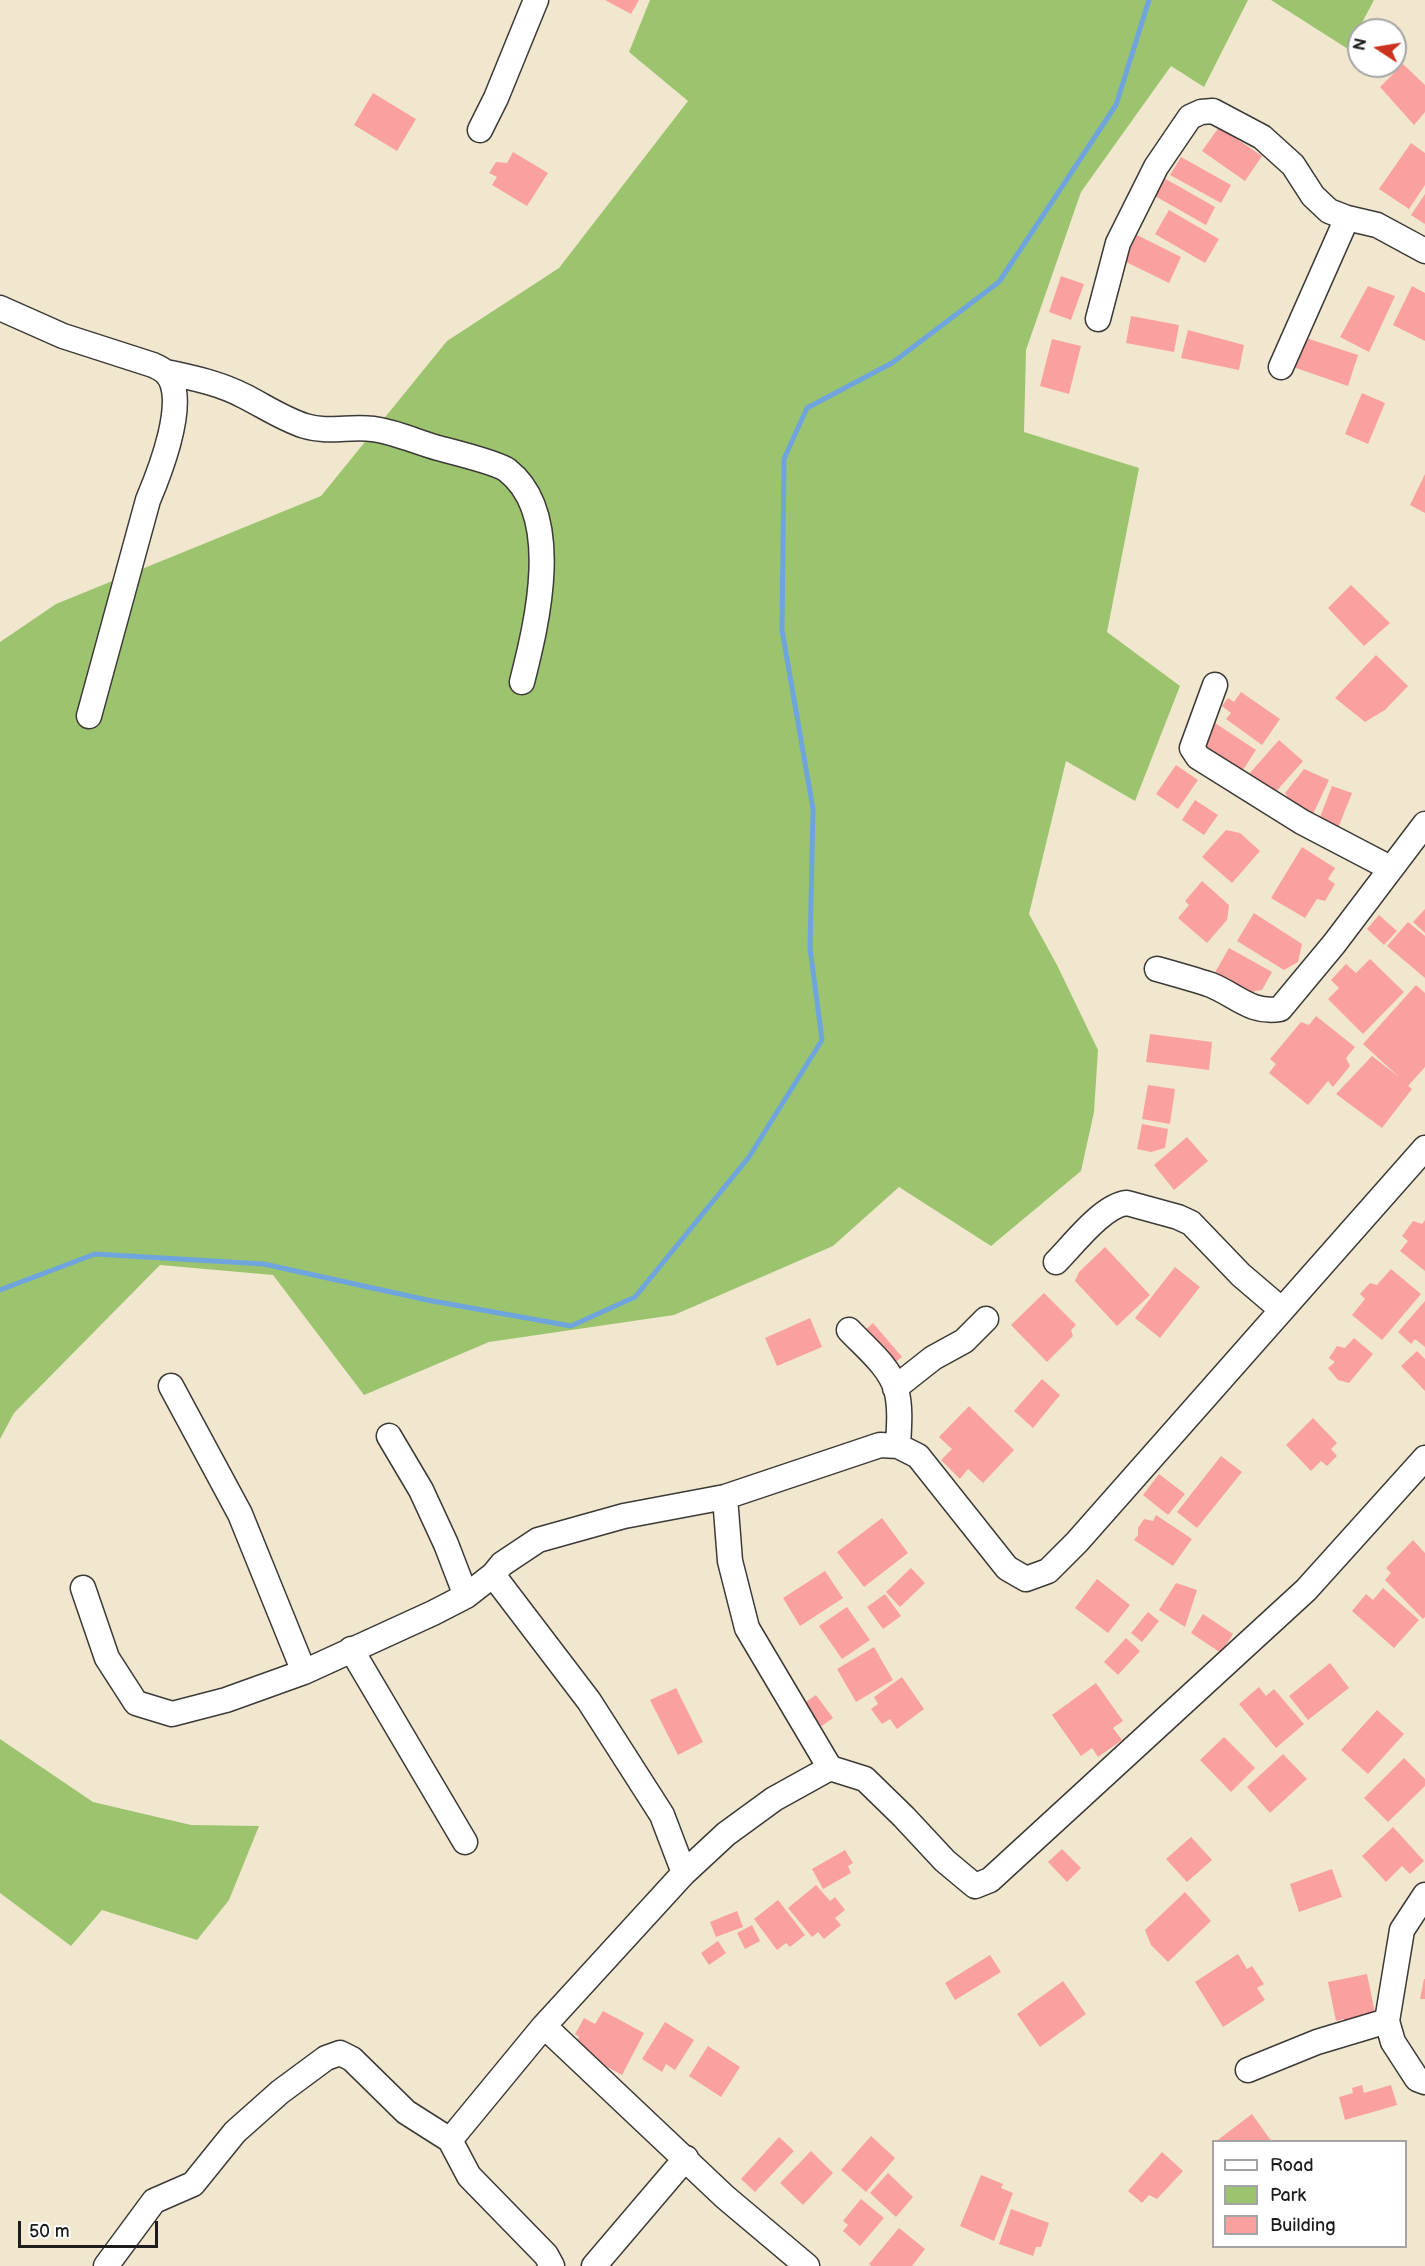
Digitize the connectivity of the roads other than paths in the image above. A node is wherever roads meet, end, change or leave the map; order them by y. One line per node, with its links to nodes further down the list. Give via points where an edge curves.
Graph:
1 (536, 0): 2 (street)
2 (480, 130)
3 (1347, 218): 4 (street, via 1377,225); 6 (street, via 1329,211 1313,196 1293,165 1262,137 1213,111 1201,111 1190,117 1156,166 1118,243); 7 (street)
4 (1425, 251)
5 (0, 308): 8 (street, via 63,336)
6 (1098, 319)
7 (1281, 367)
8 (166, 372): 9 (street, via 209,381 306,426 336,431 370,428 506,469 525,489 539,526 542,574 536,624); 11 (street, via 175,398 172,430 148,500)
9 (522, 682)
10 (1215, 685): 13 (street, via 1194,737 1192,748 1198,757 1302,822)
11 (89, 716)
12 (1425, 824): 13 (street)
13 (1390, 868): 14 (street, via 1280,1009 1267,1011 1212,986)
14 (1157, 969)
15 (1425, 1148): 17 (street)
16 (1056, 1262): 17 (street, via 1107,1210 1126,1203 1191,1223 1241,1275)
17 (1282, 1310): 23 (street, via 1077,1542 1048,1571 1026,1579 1008,1568 918,1456)
18 (986, 1319): 21 (street, via 964,1341 933,1358)
19 (849, 1330): 21 (street, via 886,1370)
20 (171, 1386): 30 (street, via 240,1514)
21 (896, 1388): 23 (street)
22 (389, 1436): 28 (street, via 421,1490)
23 (898, 1446): 25 (street, via 880,1445)
24 (1425, 1458): 31 (street, via 1306,1590 990,1880 975,1886 865,1779)
25 (725, 1497): 26 (street, via 624,1516 538,1540 502,1564); 31 (street, via 730,1561 747,1628)
26 (493, 1575): 28 (street); 33 (street, via 589,1701 662,1815)
27 (83, 1588): 30 (street, via 107,1658 136,1703 172,1714 226,1700)
28 (466, 1596): 29 (street)
29 (351, 1649): 30 (street); 32 (street)
30 (304, 1672)
31 (830, 1768): 33 (street, via 774,1799 726,1834)
32 (465, 1842)
33 (684, 1873): 36 (street)
34 (1425, 1895): 35 (street, via 1402,1930)
35 (1387, 2020): 37 (street); 38 (street, via 1393,2042 1417,2079)
36 (544, 2026): 39 (street); 40 (street)
37 (1248, 2070)
38 (1425, 2082)
39 (450, 2140): 41 (street, via 406,2112 352,2059 340,2053 326,2058 235,2132 193,2184 154,2201); 42 (street, via 469,2176 546,2255)
40 (686, 2158): 43 (street); 44 (street, via 725,2197)
41 (106, 2266)
42 (552, 2266)
43 (594, 2266)
44 (807, 2266)

